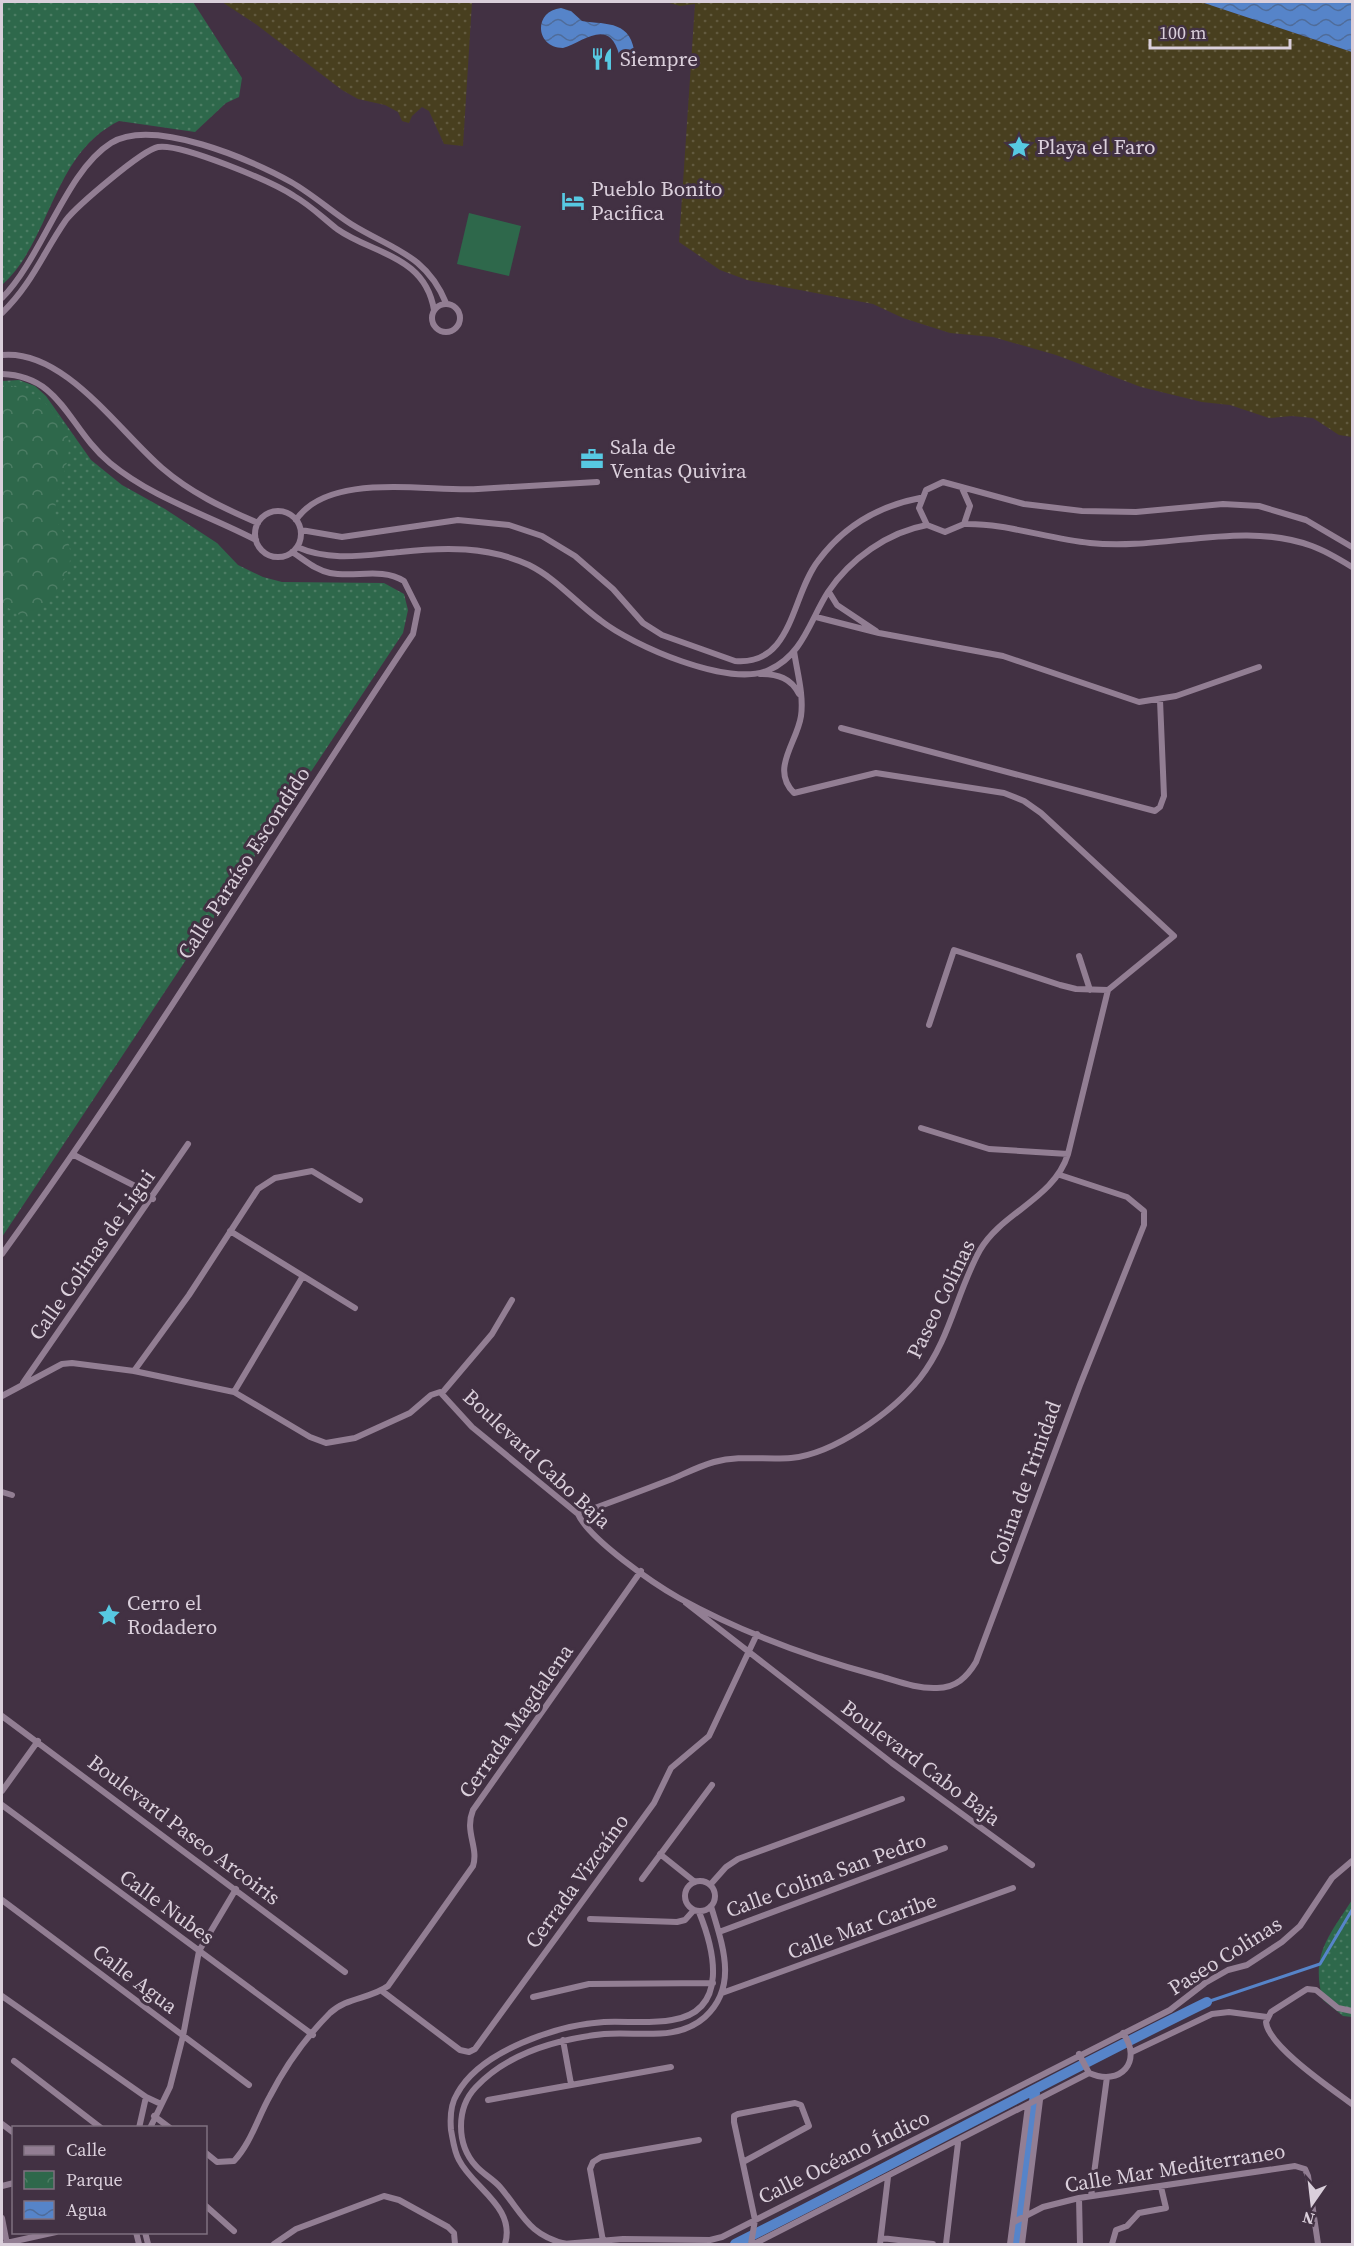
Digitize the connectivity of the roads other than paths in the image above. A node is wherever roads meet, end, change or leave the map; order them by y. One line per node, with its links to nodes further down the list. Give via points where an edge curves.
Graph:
1 (2, 298): 2 (street, via 25,270 87,166 111,142 142,135 204,146 293,183 351,223 408,254 435,283)
2 (446, 303): 3 (street); 3 (street, via 458,309 460,317 458,326 451,331 442,332 435,327 431,318)
3 (434, 310): 4 (street, via 429,293 404,263 342,232 283,189 206,158 158,147 135,159 71,214 25,289)
4 (2, 313)
5 (2, 355): 11 (street, via 31,356 57,370 183,484 214,504)
6 (2, 374): 15 (street, via 24,377 45,387 89,444 132,480)
7 (597, 482): 10 (street, via 476,489 368,488 310,503)
8 (962, 488): 9 (street, via 943,482 926,490); 12 (street, via 970,506); 16 (street, via 1024,504 1082,511 1136,512 1223,504 1259,506 1306,520)
9 (920, 498): 13 (street, via 921,518); 14 (street, via 879,511 837,539 804,584 779,644 770,654 747,662 662,635 643,623 613,589 575,556 542,536 509,525 458,520 342,537)
10 (296, 520): 11 (street, via 276,511); 14 (street)
11 (258, 523): 15 (street)
12 (964, 524): 13 (street, via 945,532); 18 (street, via 1091,544 1264,536 1311,546)
13 (927, 525): 19 (street, via 901,532 872,548)
14 (301, 530): 17 (street)
15 (255, 540): 17 (street, via 271,556 286,556)
16 (1353, 547)
17 (295, 550): 24 (street, via 339,557 456,549 509,557 546,575 626,637 713,669); 35 (street, Calle Paraíso Escondido, via 327,572 386,573 404,581 418,609 413,634)
18 (1353, 567)
19 (829, 592): 20 (street); 21 (street, via 837,604)
20 (816, 617): 21 (street); 22 (street)
21 (879, 633): 26 (street, via 1004,656 1128,701)
22 (794, 651): 24 (street, via 770,670); 25 (street)
23 (1259, 667): 26 (street)
24 (755, 675): 25 (street, via 775,675 791,682)
25 (801, 700): 30 (street, via 799,726 784,768 785,781 795,793 876,773 1004,793 1041,813 1174,936)
26 (1160, 700): 27 (street, via 1164,796 1155,811)
27 (841, 728)
28 (1079, 956): 29 (street)
29 (1090, 990): 30 (street); 31 (street, via 1060,985 954,950)
30 (1108, 990): 34 (street, Paseo Colinas)
31 (928, 1025)
32 (921, 1128): 34 (street, via 989,1149)
33 (188, 1144): 37 (street, Calle Colinas de Ligui)
34 (1068, 1154): 36 (street, Paseo Colinas)
35 (74, 1155): 37 (street); 40 (street, Calle Paraíso Escondido)
36 (1060, 1175): 51 (street, Paseo Colinas, via 989,1237 931,1362 898,1401 872,1420 813,1454 774,1459 737,1457 711,1463); 56 (street, Colina de Trinidad, via 1127,1197 1143,1211 1143,1231 1080,1384 976,1662 962,1680 948,1687)
37 (153, 1199): 45 (street, Calle Colinas de Ligui)
38 (360, 1200): 39 (street, via 312,1171 291,1173 258,1190)
39 (230, 1231): 41 (street); 44 (street)
40 (2, 1254)
41 (303, 1275): 43 (street); 46 (street)
42 (512, 1300): 47 (street, via 492,1334)
43 (355, 1308)
44 (134, 1371): 45 (street, Boulevard Cabo Baja, via 72,1363); 46 (street, Boulevard Cabo Baja)
45 (22, 1384): 48 (street, Boulevard Cabo Baja)
46 (234, 1392): 47 (street, Boulevard Cabo Baja, via 326,1443 355,1438 410,1413 431,1395)
47 (442, 1393): 51 (street, Boulevard Cabo Baja, via 472,1427)
48 (2, 1396)
49 (2, 1492): 50 (street)
50 (12, 1495)
51 (578, 1514): 52 (street, Boulevard Cabo Baja, via 591,1533)
52 (641, 1571): 53 (street, Boulevard Cabo Baja); 80 (street, Cerrada Magdalena, via 473,1810 469,1825 475,1854 473,1866)
53 (679, 1597): 54 (street, Boulevard Cabo Baja); 55 (street, Boulevard Cabo Baja)
54 (757, 1634): 55 (street, Cerrada Vizcaíno); 56 (street, Boulevard Cabo Baja)
55 (748, 1654): 66 (street, Boulevard Cabo Baja); 80 (street, Cerrada Vizcaíno, via 709,1736 671,1768 654,1803 475,2049 469,2052 456,2047)
56 (875, 1675)
57 (2, 1716): 58 (street, Boulevard Paseo Arcoiris)
58 (38, 1741): 60 (street); 71 (street, Boulevard Paseo Arcoiris)
59 (712, 1785): 64 (street)
60 (2, 1791)
61 (902, 1799): 69 (street, via 738,1859)
62 (2, 1805): 77 (street, Calle Nubes)
63 (945, 1848): 76 (street, Calle Colina San Pedro)
64 (660, 1854): 67 (street); 68 (street)
65 (1353, 1862): 89 (street, Paseo Colinas, via 1332,1878 1300,1926 1282,1942 1247,1965 1205,1983 1170,2010)
66 (1032, 1865)
67 (642, 1880)
68 (694, 1882): 69 (street); 74 (street, via 685,1892 685,1900)
69 (710, 1885): 73 (street, via 715,1896)
70 (1013, 1888): 81 (street, Calle Mar Caribe)
71 (236, 1889): 77 (street); 78 (street, Boulevard Paseo Arcoiris)
72 (2, 1900): 90 (street, Calle Agua)
73 (711, 1906): 74 (street); 76 (street)
74 (696, 1911): 75 (street, via 677,1922); 79 (street, via 713,1956)
75 (590, 1919)
76 (719, 1932): 81 (street, via 726,1971)
77 (199, 1951): 88 (street, Calle Nubes); 90 (street)
78 (345, 1972)
79 (712, 1983): 83 (street, via 589,1984); 86 (street, via 708,1997 696,2009 674,2020)
80 (382, 1991): 88 (street, via 336,2008)
81 (722, 1993): 87 (street, via 709,2013 687,2029)
82 (2, 1996): 100 (street)
83 (533, 1997)
84 (1353, 2011): 85 (street, via 1338,2008 1316,1990 1307,1989)
85 (1267, 2017): 92 (street, Paseo Colinas, via 1212,2014); 104 (street, via 1266,2026 1273,2038)
86 (603, 2022): 87 (street); 132 (street, via 561,2030 509,2049 478,2070 456,2094 450,2122 455,2151 466,2171 498,2206 506,2230)
87 (605, 2034): 91 (street)
88 (312, 2035): 113 (street, via 279,2080 234,2161 216,2162)
89 (1124, 2035): 92 (street); 93 (street, Calle Océano Índico)
90 (183, 2036): 98 (street, Calle Agua); 103 (street, via 170,2087)
91 (562, 2040): 99 (street); 133 (street, via 514,2059 487,2077 465,2101 461,2125 473,2163 497,2184 531,2229)
92 (1131, 2049): 97 (street, via 1125,2069)
93 (1079, 2054): 96 (street); 122 (street, Calle Océano Índico)
94 (14, 2061): 107 (street)
95 (671, 2067): 99 (street)
96 (1086, 2067): 97 (street); 102 (street, Calle Océano Índico)
97 (1107, 2077): 117 (street)
98 (249, 2085)
99 (571, 2085): 101 (street)
100 (146, 2097): 103 (street); 108 (street)
101 (488, 2100)
102 (1040, 2100): 105 (street, Calle Océano Índico); 120 (street)
103 (160, 2104): 106 (street)
104 (1353, 2104)
105 (1028, 2106): 112 (street, Calle Océano Índico); 123 (street)
106 (154, 2116): 109 (street); 110 (street)
107 (100, 2126)
108 (139, 2126)
109 (150, 2126)
110 (169, 2126)
111 (699, 2140): 126 (street, via 601,2157 593,2162 590,2169)
112 (958, 2143): 115 (street, Calle Océano Índico); 135 (street)
113 (207, 2154)
114 (743, 2162): 114 (street, via 734,2122 736,2114 801,2105 809,2126); 122 (street)
115 (888, 2177): 127 (street); 128 (street, Calle Océano Índico)
116 (1161, 2187): 117 (street, Calle Mar Mediterraneo); 139 (street, via 1166,2208 1139,2213 1127,2226 1116,2230); 140 (street, Calle Mar Mediterraneo, via 1292,2166 1302,2168 1308,2176)
117 (1091, 2196): 118 (street, Calle Mar Mediterraneo)
118 (1079, 2198): 120 (street, Calle Mar Mediterraneo); 138 (street)
119 (207, 2207): 124 (street)
120 (1025, 2215): 123 (street, Calle Mar Mediterraneo); 137 (street)
121 (2, 2218): 129 (street)
122 (755, 2222): 126 (street, Calle Océano Índico, via 710,2240); 128 (street)
123 (1014, 2222): 136 (street)
124 (234, 2231)
125 (48, 2234): 129 (street)
126 (603, 2241): 133 (street, Calle Océano Índico)
127 (880, 2241): 134 (street)
128 (752, 2243)
129 (5, 2244)
130 (274, 2244): 131 (street, via 296,2229 384,2196 448,2227 454,2233)
131 (455, 2244)
132 (505, 2244)
133 (565, 2244)
134 (933, 2244)
135 (946, 2244)
136 (1010, 2244)
137 (1022, 2244)
138 (1080, 2244)
139 (1112, 2244)
140 (1318, 2244)

